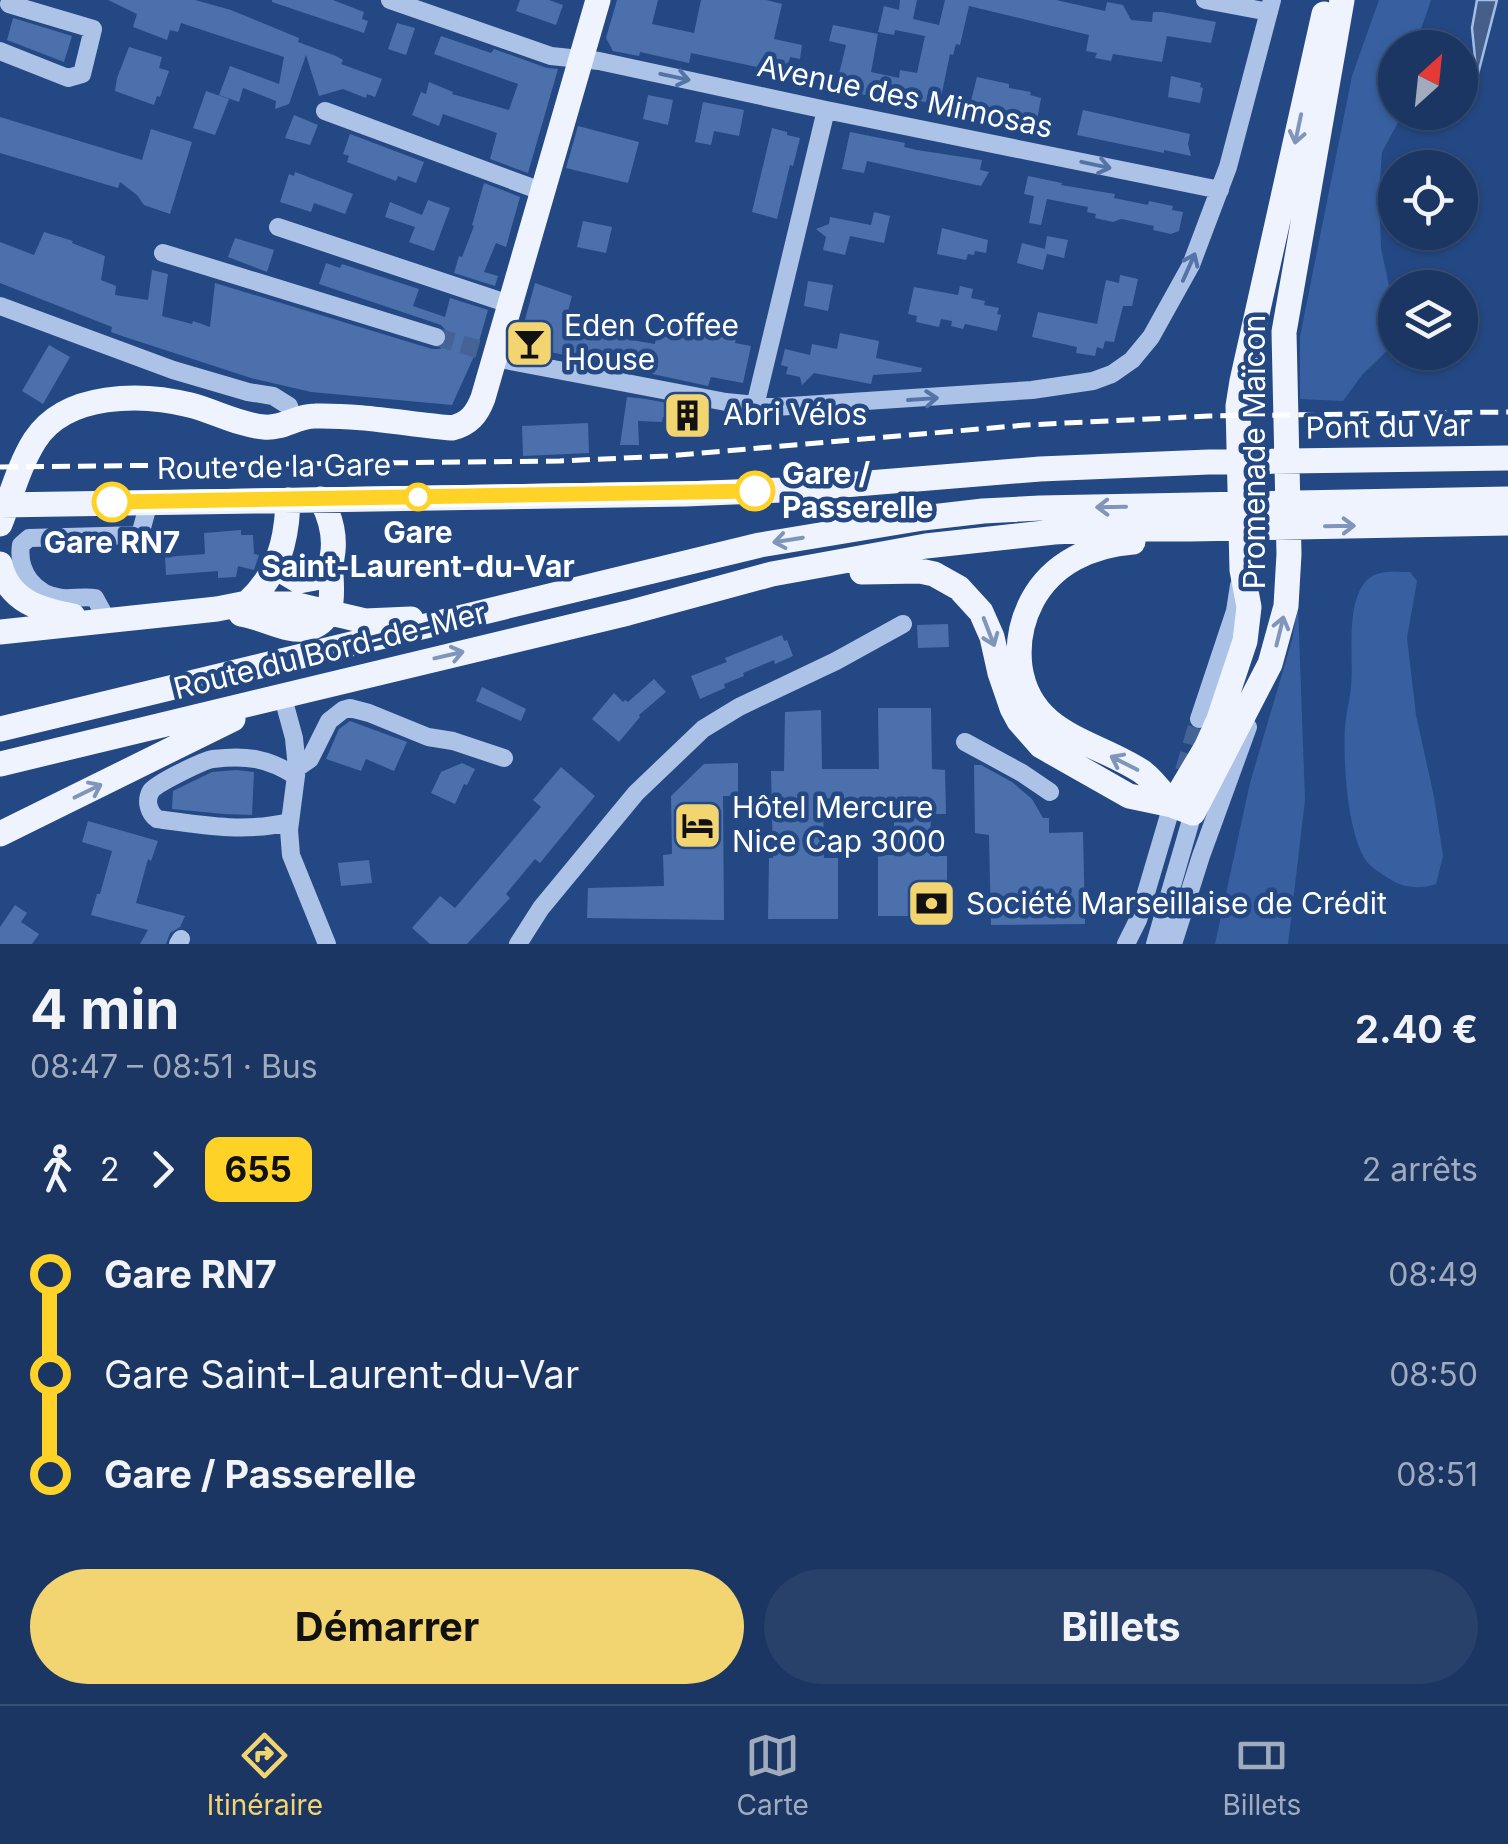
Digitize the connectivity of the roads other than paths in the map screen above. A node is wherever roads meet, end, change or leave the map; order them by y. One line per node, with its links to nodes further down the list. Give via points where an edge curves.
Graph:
1 (390, 0): 9 (street, Avenue des Mimosas)
2 (598, 0): 9 (main road)
3 (1205, 0): 7 (street)
4 (1329, 0): 37 (main road, Promenade Maïcon, one-way to 37, via 1238,406)
5 (1342, 0): 48 (main road, Promenade Maïcon, one-way to 5, via 1278,641 1289,580 1286,311)
6 (8, 4): 8 (street, via 93,29 82,74 68,78)
7 (1271, 6): 12 (street)
8 (0, 51)
9 (580, 60): 10 (street, Avenue des Mimosas, one-way to 10); 13 (main road)
10 (826, 110): 12 (street, Avenue des Mimosas, one-way to 12); 20 (street)
11 (325, 111): 13 (street)
12 (1220, 190): 20 (street, one-way to 12, via 1032,390 1112,374 1132,360 1172,302)
13 (541, 191): 16 (main road)
14 (278, 228): 16 (street)
15 (163, 252): 18 (street)
16 (509, 304): 19 (main road)
17 (0, 306): 21 (street, via 173,370 274,396 289,406)
18 (436, 336)
19 (490, 354): 20 (street); 21 (main road, via 479,409 452,428 321,416)
20 (755, 406)
21 (294, 420): 32 (main road, via 260,427 144,399 79,406 37,436)
22 (1508, 458): 23 (main road, Pont du Var)
23 (1209, 462): 24 (main road, Route de la Gare, via 783,490)
24 (364, 498): 25 (main road, Route de la Gare); 34 (main road)
25 (322, 499): 27 (main road, Route de la Gare); 34 (main road)
26 (1508, 499): 30 (main road)
27 (288, 500): 28 (main road, Route de la Gare); 35 (main road)
28 (149, 502): 29 (main road, Route de la Gare); 33 (street, via 140,535)
29 (22, 505): 33 (street)
30 (1202, 521): 31 (main road, one-way to 31); 41 (main road, Route du Bord-de-Mer, via 926,546 772,574); 43 (main road, Route du Bord-de-Mer, one-way to 43, via 1040,508 923,518 760,545); 57 (main road, one-way to 30, via 1144,772 1066,734 1038,710 1026,692 1019,634 1036,592 1074,558)
31 (1508, 523)
32 (0, 526)
33 (47, 537): 42 (street, via 20,545 26,578 53,596 96,598)
34 (334, 547): 38 (main road)
35 (278, 561): 38 (main road, via 299,581); 39 (main road)
36 (0, 564): 42 (main road, via 5,582 22,600)
37 (1242, 570): 50 (street); 57 (main road, Promenade Maïcon, via 1249,608 1245,641)
38 (331, 574): 40 (main road)
39 (256, 611): 40 (main road, via 293,604); 42 (main road); 46 (main road, via 272,639)
40 (328, 612): 43 (main road, via 365,620)
41 (628, 613): 47 (main road, Route du Bord-de-Mer, one-way to 41); 57 (main road, one-way to 57, via 862,572 934,574 981,612 1012,708 1041,746 1129,796)
42 (102, 620): 45 (main road)
43 (453, 620): 46 (main road, Route du Bord-de-Mer)
44 (903, 624): 62 (street, via 703,729 636,793)
45 (5, 625)
46 (254, 668): 51 (main road, Route du Bord-de-Mer)
47 (354, 678): 49 (main road); 54 (main road, Route du Bord-de-Mer)
48 (1259, 687): 57 (main road, Promenade Maïcon); 60 (street)
49 (286, 706): 55 (street); 59 (main road, one-way to 49, via 212,728)
50 (1198, 719)
51 (0, 730)
52 (965, 742): 56 (street)
53 (504, 758): 55 (street, via 350,708 329,721)
54 (0, 764)
55 (296, 772): 58 (street); 58 (street, via 260,759 209,759 160,784 150,797 157,819 234,828)
56 (1050, 792)
57 (1183, 809): 63 (street); 64 (street)
58 (289, 822): 61 (street, via 290,855)
59 (0, 834)
60 (1208, 836): 65 (street); 66 (street, via 1212,856)
61 (327, 944)
62 (518, 944)
63 (1126, 944)
64 (1155, 944)
65 (1173, 944)
66 (1184, 944)

